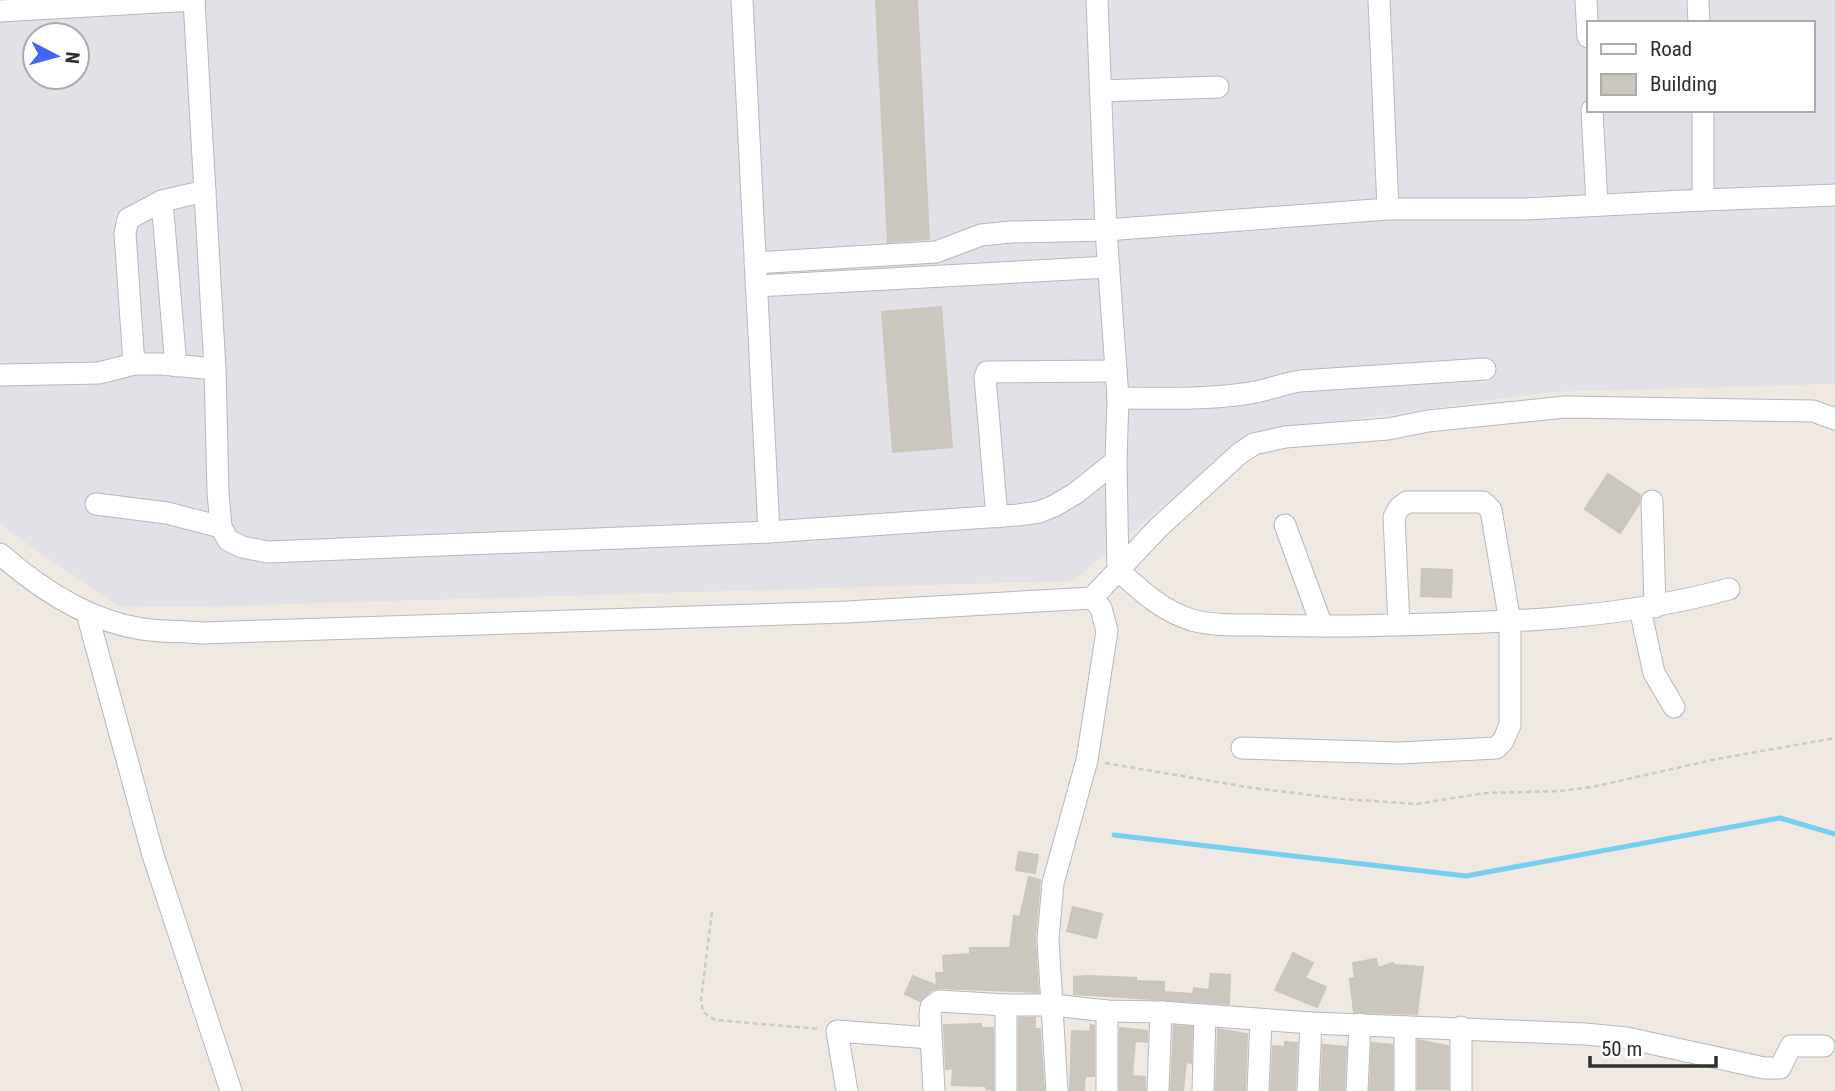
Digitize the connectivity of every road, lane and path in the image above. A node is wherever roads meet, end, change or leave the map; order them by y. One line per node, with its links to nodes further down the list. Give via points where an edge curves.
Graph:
1 (194, 0): 7 (street); 14 (street)
2 (742, 0): 21 (street)
3 (1097, 0): 11 (street)
4 (1379, 0): 19 (street)
5 (1586, 0): 8 (street)
6 (1698, 0): 9 (street)
7 (0, 11)
8 (1587, 21)
9 (1699, 21)
10 (1218, 88): 11 (street)
11 (1100, 92): 20 (street)
12 (1592, 112): 18 (street)
13 (1703, 112): 16 (street)
14 (205, 191): 17 (street); 26 (street)
15 (1835, 195): 16 (street)
16 (1703, 200): 18 (street)
17 (162, 201): 24 (street, via 128,219 125,233); 25 (street)
18 (1597, 205): 19 (street)
19 (1388, 209): 20 (street)
20 (1106, 230): 21 (street, via 1011,232 981,235 936,252); 22 (street)
21 (755, 263): 23 (street)
22 (1109, 267): 23 (street); 28 (street)
23 (756, 286): 38 (street)
24 (134, 364): 25 (street); 29 (street, via 99,373)
25 (176, 366): 26 (street)
26 (215, 369): 37 (street)
27 (1485, 369): 30 (street, via 1300,381 1216,398)
28 (1116, 371): 30 (street); 35 (street, via 987,372)
29 (0, 375)
30 (1118, 398): 32 (street)
31 (1835, 419): 40 (street, via 1813,411 1565,407 1388,429 1285,436 1254,444 1239,454)
32 (1116, 461): 35 (street, via 1054,506); 40 (street)
33 (1652, 501): 43 (street)
34 (96, 504): 37 (street, via 156,511)
35 (997, 517): 38 (street)
36 (1285, 525): 47 (street)
37 (221, 527): 38 (street, via 228,540 268,552)
38 (769, 532)
39 (0, 554): 44 (street, via 28,579)
40 (1118, 570): 42 (street); 47 (street, via 1157,604 1191,620 1216,625)
41 (1728, 589): 43 (street)
42 (1092, 598): 44 (street, via 847,612 201,633 141,629); 51 (street, via 1101,608 1107,631)
43 (1647, 608): 45 (street); 48 (street, via 1654,673)
44 (86, 613): 66 (street, via 153,855)
45 (1510, 622): 46 (street); 46 (street, via 1491,510 1483,502 1407,502 1394,517); 50 (street, via 1510,725 1496,748 1400,753)
46 (1399, 625): 47 (street)
47 (1322, 626)
48 (1674, 707)
49 (1835, 738): 51 (path, via 1592,787 1485,793 1417,804)
50 (1242, 748)
51 (1084, 770): 54 (street, via 1053,883 1048,939)
52 (712, 912): 63 (path, via 703,1012 715,1020)
53 (1006, 1005): 54 (street); 64 (street, via 939,1001 931,1007); 69 (street)
54 (1053, 1005): 55 (street); 70 (street)
55 (1107, 1011): 56 (street); 71 (street)
56 (1161, 1012): 57 (street); 72 (street)
57 (1205, 1015): 58 (street); 73 (street)
58 (1261, 1020): 59 (street); 74 (street)
59 (1311, 1023): 60 (street); 75 (street)
60 (1360, 1024): 61 (street); 76 (street)
61 (1405, 1027): 62 (street); 77 (street)
62 (1461, 1027): 65 (street, via 1628,1038 1764,1068 1780,1068 1791,1046); 78 (street)
63 (837, 1031): 64 (street); 67 (street)
64 (930, 1038): 68 (street)
65 (1824, 1046)
66 (231, 1091)
67 (847, 1091)
68 (934, 1091)
69 (1006, 1091)
70 (1056, 1091)
71 (1107, 1091)
72 (1157, 1091)
73 (1203, 1091)
74 (1258, 1091)
75 (1308, 1091)
76 (1357, 1091)
77 (1405, 1091)
78 (1461, 1091)

